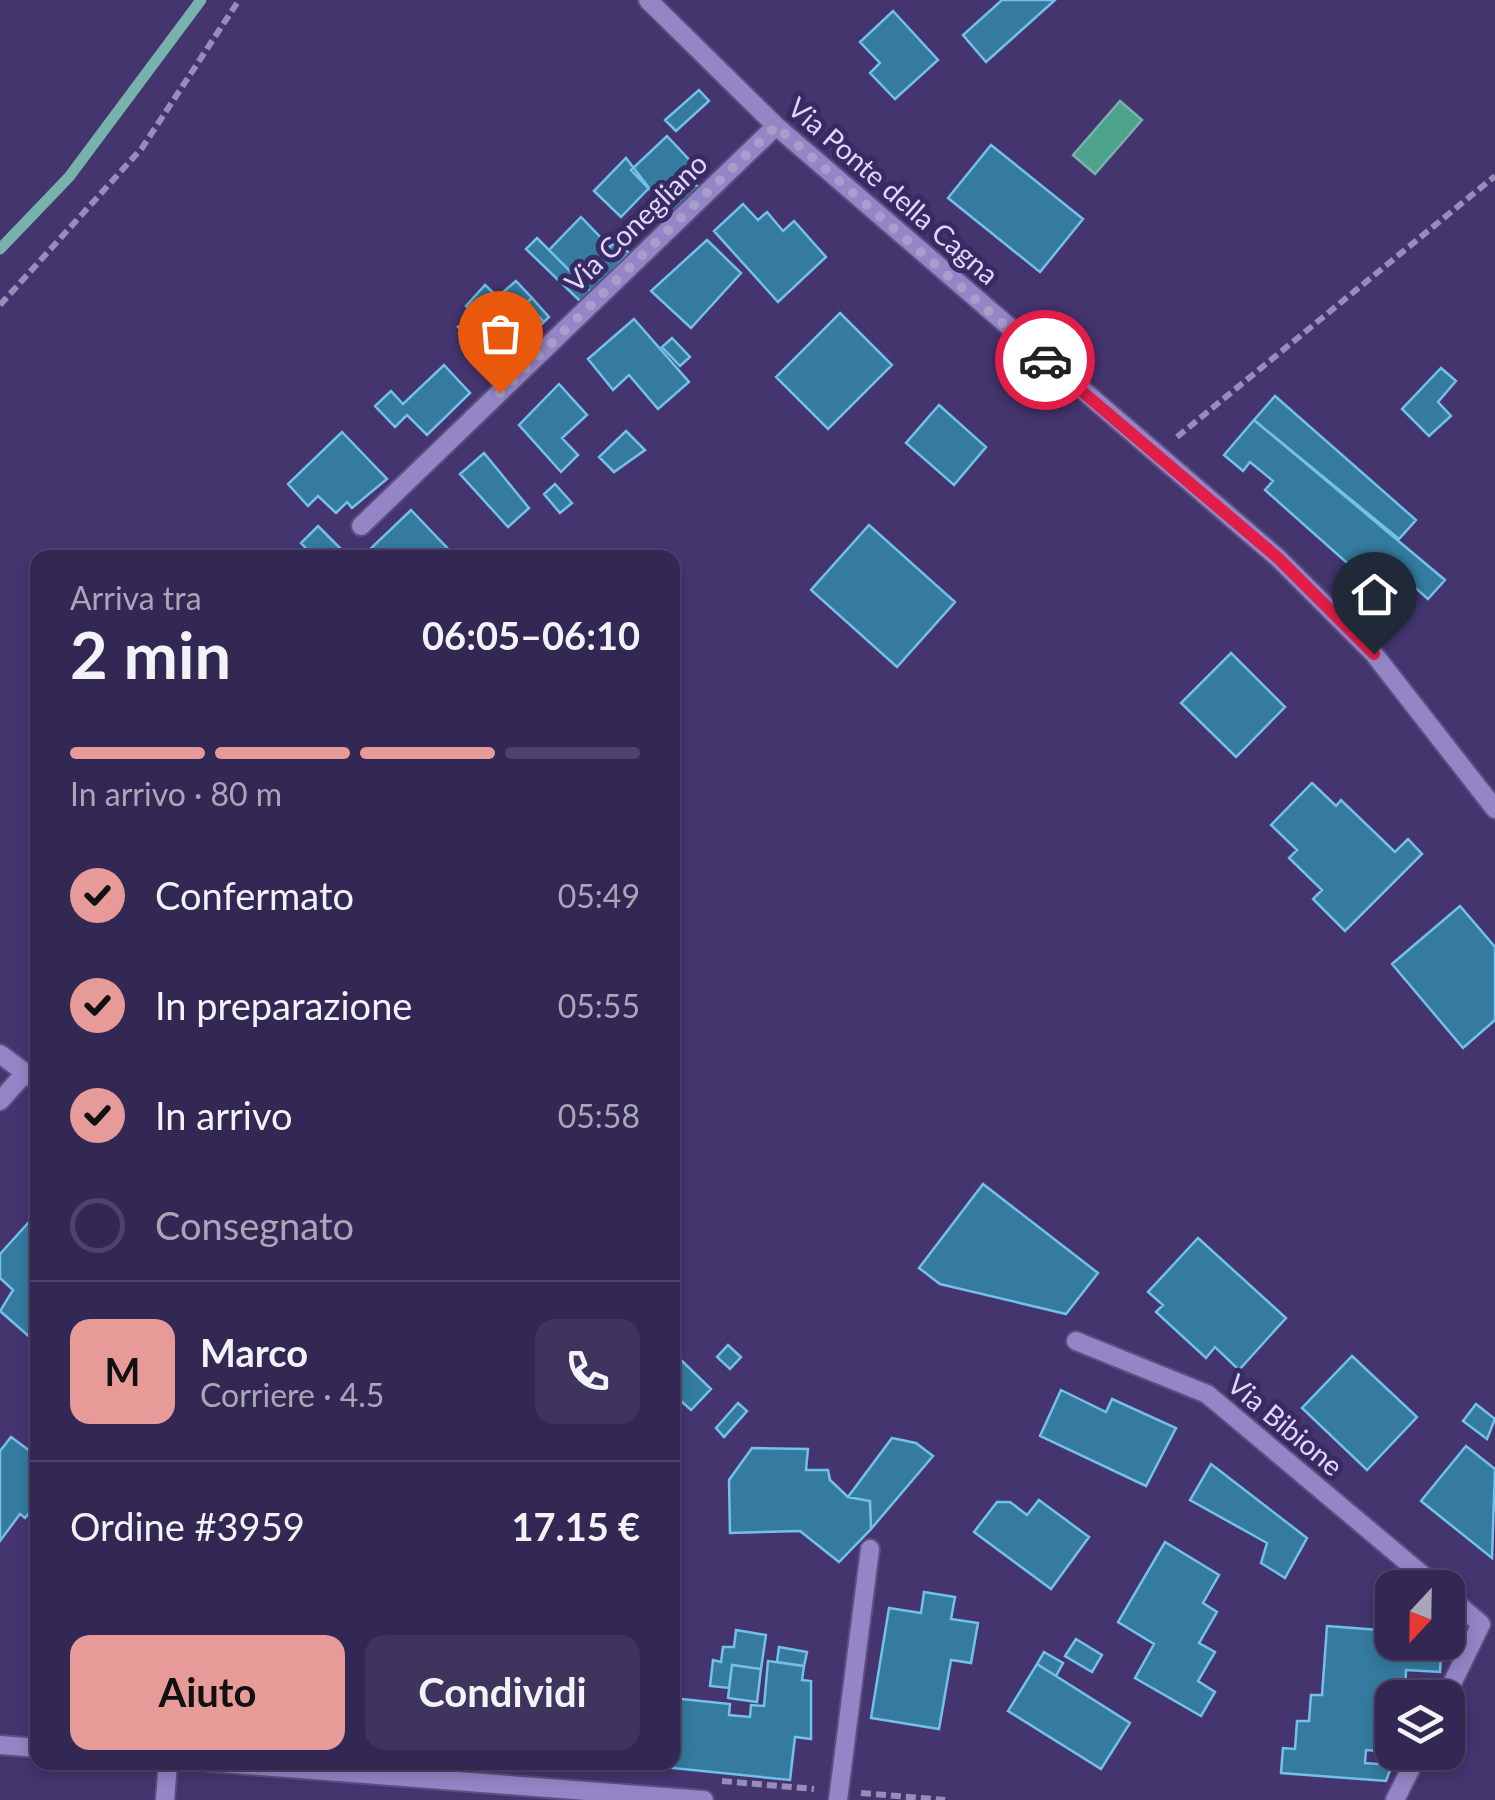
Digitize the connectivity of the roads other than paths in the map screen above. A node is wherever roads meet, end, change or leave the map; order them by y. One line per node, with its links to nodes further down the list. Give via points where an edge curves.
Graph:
1 (648, 0): 2 (street, Via Ponte della Cagna)
2 (776, 126): 3 (street, Via Conegliano); 4 (street, Via Ponte della Cagna, via 1278,558 1374,654)
3 (361, 526)
4 (1495, 810)
5 (0, 1054): 6 (street)
6 (30, 1076)
7 (30, 1078): 8 (street)
8 (0, 1101)
9 (1076, 1342): 11 (street, Via Bibione, via 1207,1394)
10 (870, 1549): 21 (street)
11 (1417, 1570)
12 (1465, 1610): 13 (street, via 1482,1624)
13 (1465, 1659)
14 (0, 1745): 15 (street)
15 (30, 1747)
16 (167, 1770): 19 (street)
17 (312, 1770): 20 (street)
18 (1409, 1770): 22 (street)
19 (165, 1800)
20 (704, 1800)
21 (838, 1800)
22 (1395, 1800)

